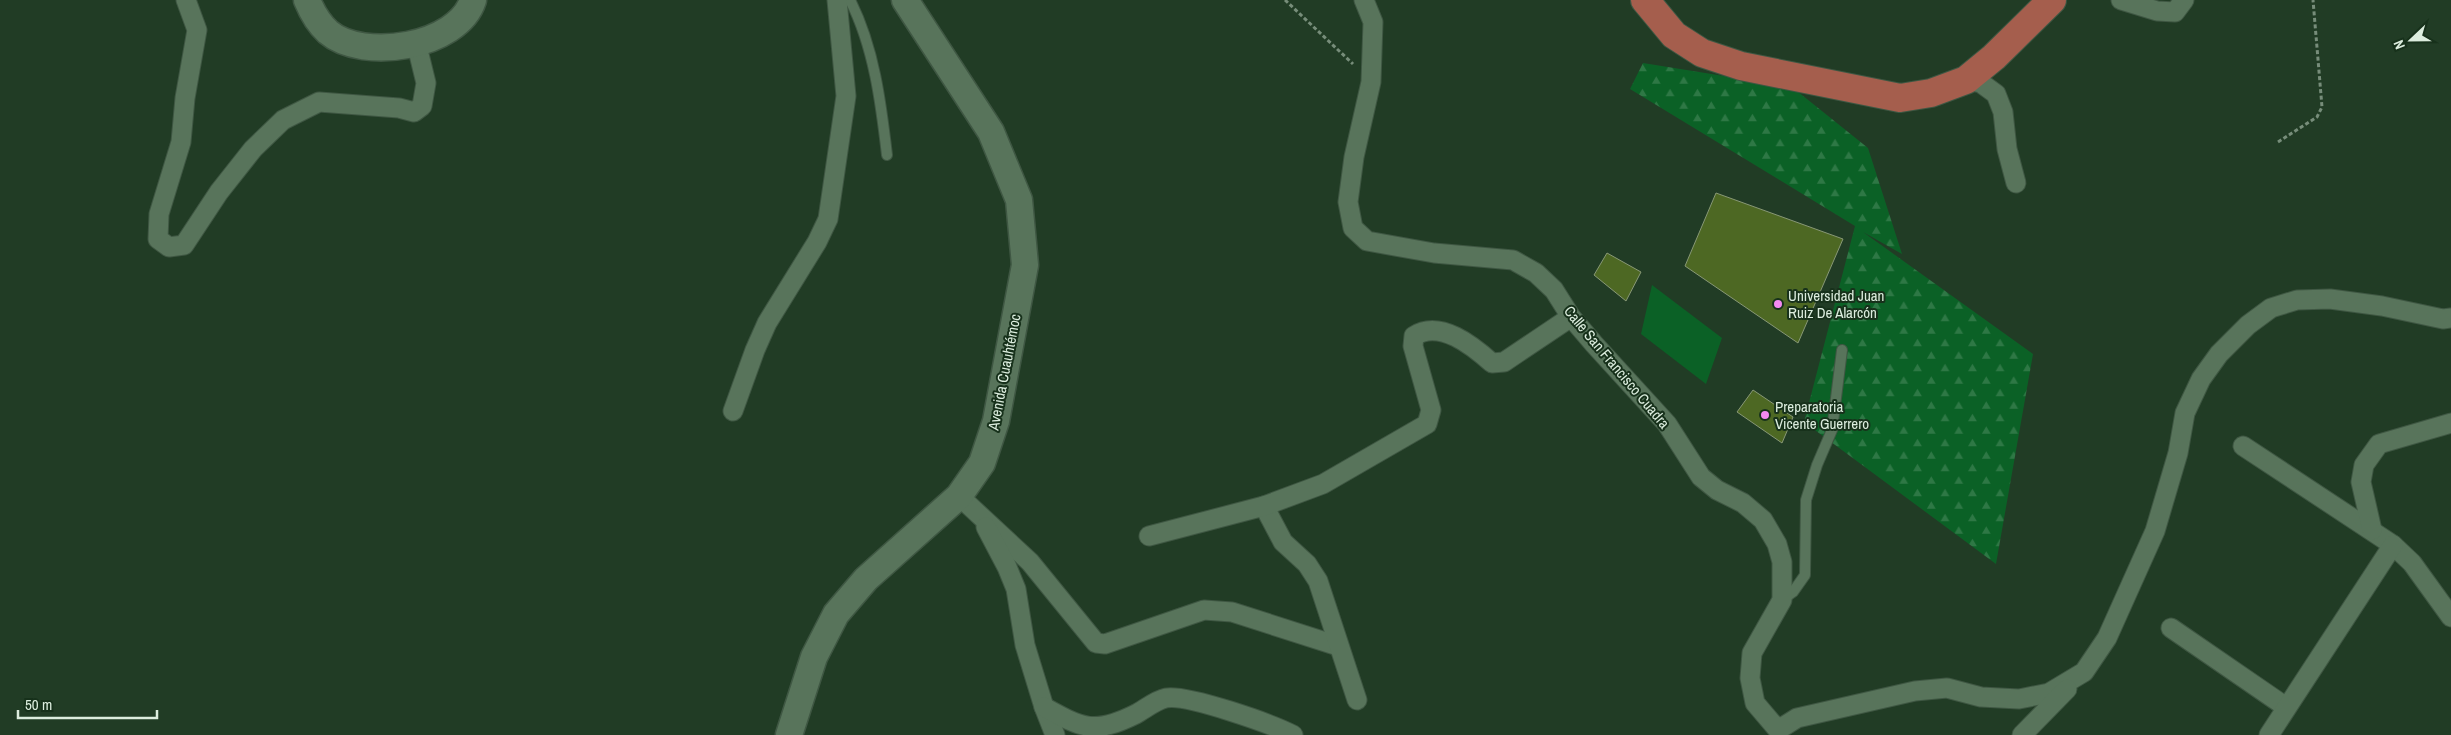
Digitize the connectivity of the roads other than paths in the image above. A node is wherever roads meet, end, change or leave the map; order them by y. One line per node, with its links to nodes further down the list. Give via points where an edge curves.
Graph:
1 (186, 0): 12 (street, via 197,30 185,98 182,142 159,214 158,239 169,247 184,245 219,192 253,149 283,120 319,102 414,112 422,106 426,83)
2 (307, 0): 12 (main road, via 314,16 329,33 356,46 384,47)
3 (473, 0): 12 (main road, via 454,27 441,35)
4 (837, 0): 19 (street, via 846,96 828,219 767,323)
5 (850, 0): 14 (lane, via 860,19 881,103)
6 (905, 0): 22 (main road, Avenida Cuauhtémoc, via 991,132 1019,200 1025,265 996,421)
7 (1364, 0): 16 (street, Calle San Francisco Cuadra, via 1373,22 1371,82 1354,157 1348,202 1353,228 1367,241 1434,253 1513,260 1536,273 1554,290)
8 (1644, 0): 13 (main road, via 1674,35 1702,54 1741,66 1900,98 1931,93)
9 (2052, 0): 13 (main road)
10 (2122, 0): 11 (street, via 2157,11 2175,12)
11 (2184, 0)
12 (416, 42)
13 (1966, 80): 15 (street, via 1981,83 1996,94 2003,112 2007,149)
14 (887, 155)
15 (2016, 183)
16 (1572, 317): 23 (street, via 1497,364 1464,340 1432,330 1422,331 1414,336 1414,346 1431,410 1428,424 1323,484); 27 (street, Calle San Francisco Cuadra, via 1667,424 1701,477 1763,520 1782,562)
17 (2447, 318): 31 (street, Calle San Francisco Cuadra, via 2330,299 2297,300 2271,308 2248,325 2200,379 2185,413 2176,461 2155,531 2107,638)
18 (1842, 350): 27 (lane, via 1832,430 1806,500 1805,575)
19 (733, 411)
20 (2451, 423): 24 (street, via 2379,444 2364,464 2361,482)
21 (2243, 446): 24 (street)
22 (968, 505): 30 (street, via 1030,562 1096,643 1106,644 1204,610 1232,612); 33 (street, via 1008,567 1016,589 1025,645); 36 (main road, Avenida Cuauhtémoc, via 866,579 836,614 814,658)
23 (1264, 506): 25 (street); 30 (street, via 1283,542 1307,564 1318,581)
24 (2372, 530): 26 (street)
25 (1149, 536)
26 (2393, 545): 28 (street, via 2412,564); 34 (street)
27 (1782, 600): 35 (street, Calle San Francisco Cuadra, via 1752,653 1750,678 1755,703)
28 (2451, 617)
29 (2171, 628): 34 (street)
30 (1338, 646): 32 (street)
31 (2084, 672): 35 (street, Calle San Francisco Cuadra, via 2049,693 2019,699 1981,697 1947,688 1916,691 1797,718); 39 (street)
32 (1357, 700)
33 (1044, 707): 37 (street); 38 (street, via 1079,726 1101,726 1125,719 1166,698 1191,699)
34 (2286, 707): 40 (street)
35 (1777, 732)
36 (789, 735)
37 (1055, 735)
38 (1293, 735)
39 (2022, 735)
40 (2269, 735)

